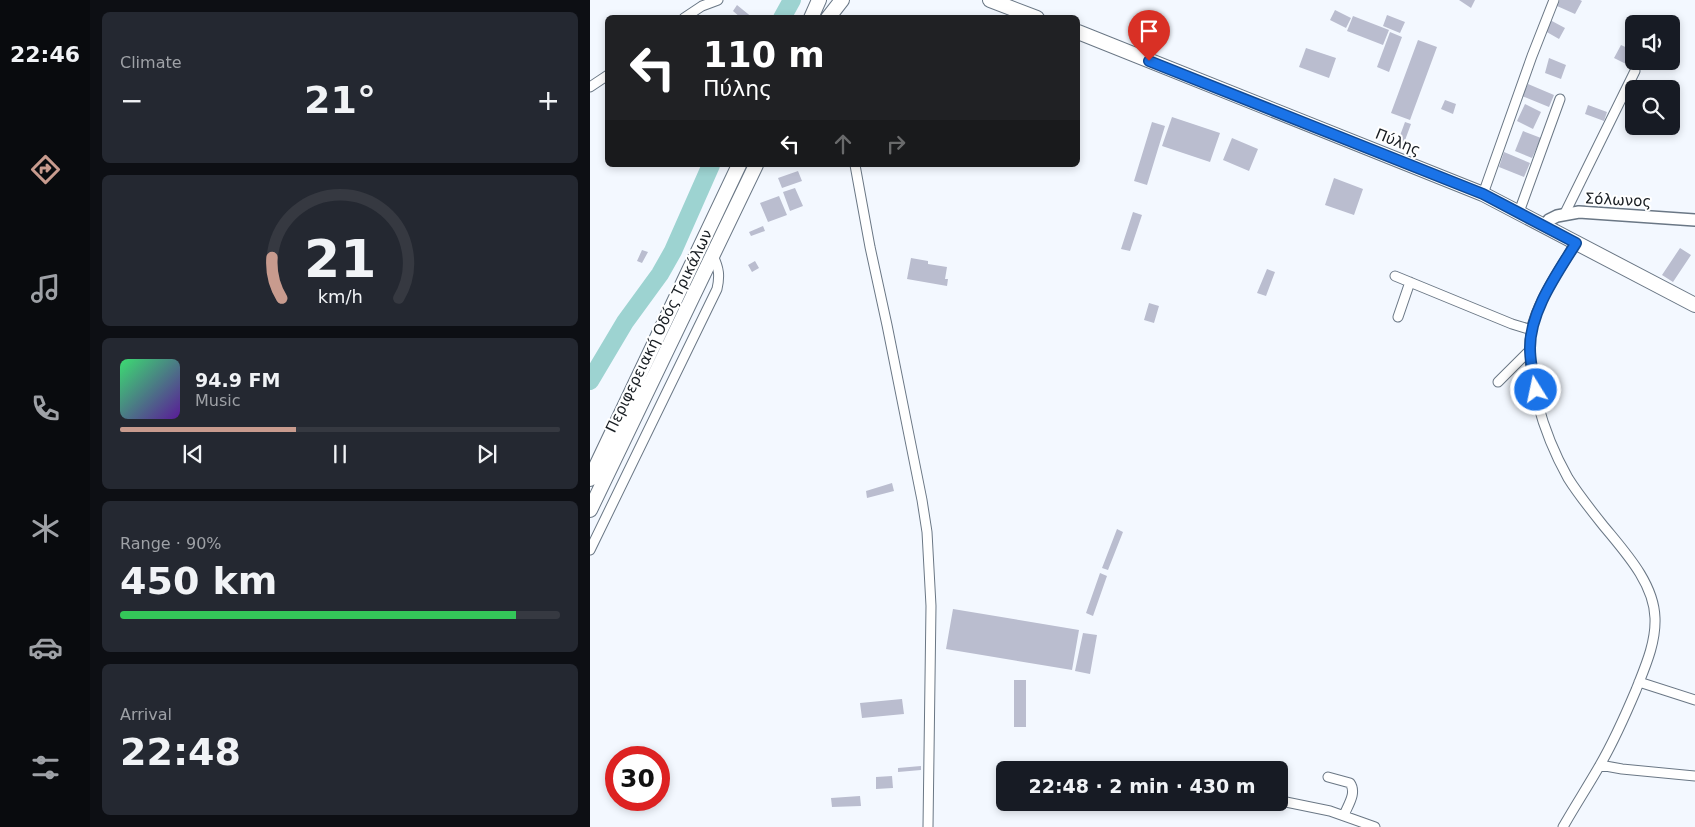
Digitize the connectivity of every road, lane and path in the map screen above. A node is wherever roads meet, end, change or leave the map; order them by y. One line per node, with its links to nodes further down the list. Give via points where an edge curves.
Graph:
1 (718, 0): 6 (street)
2 (819, 0): 7 (main road)
3 (842, 0): 8 (main road)
4 (990, 0): 9 (main road)
5 (1554, 0): 18 (street)
6 (688, 15)
7 (812, 15)
8 (830, 15)
9 (1029, 15)
10 (1080, 33): 18 (main road, Πύλης)
11 (1635, 71): 20 (street)
12 (605, 77): 13 (street)
13 (590, 88)
14 (1560, 99): 19 (street)
15 (738, 167): 32 (main road, Περιφερειακή Οδός Τρικάλων)
16 (755, 167): 24 (main road, Περιφερειακή Οδός Τρικάλων)
17 (855, 167): 42 (street, via 927,532 931,606)
18 (1483, 194): 19 (main road, Πύλης)
19 (1519, 212): 22 (main road, Πύλης)
20 (1565, 213): 21 (street, Σόλωνος); 22 (street, Σόλωνος)
21 (1695, 220)
22 (1544, 226): 23 (main road, Πύλης)
23 (1576, 243): 27 (main road, Πύλης); 29 (street, via 1541,303)
24 (713, 256): 33 (main road, Περιφερειακή Οδός Τρικάλων); 34 (street, via 720,277 717,288)
25 (1395, 276): 26 (street)
26 (1410, 282): 28 (street); 29 (street)
27 (1695, 305)
28 (1398, 317)
29 (1532, 330): 30 (street)
30 (1530, 350): 31 (street); 35 (street, via 1539,406 1561,464 1585,503 1634,565 1651,599 1655,618 1653,637)
31 (1498, 382)
32 (590, 478)
33 (590, 510)
34 (590, 550)
35 (1639, 682): 36 (street); 37 (street)
36 (1695, 700)
37 (1600, 765): 38 (street); 44 (street)
38 (1695, 776)
39 (1328, 777): 41 (street, via 1350,783 1353,787)
40 (1288, 802): 41 (street)
41 (1344, 815): 43 (street)
42 (928, 827)
43 (1375, 827)
44 (1564, 827)

